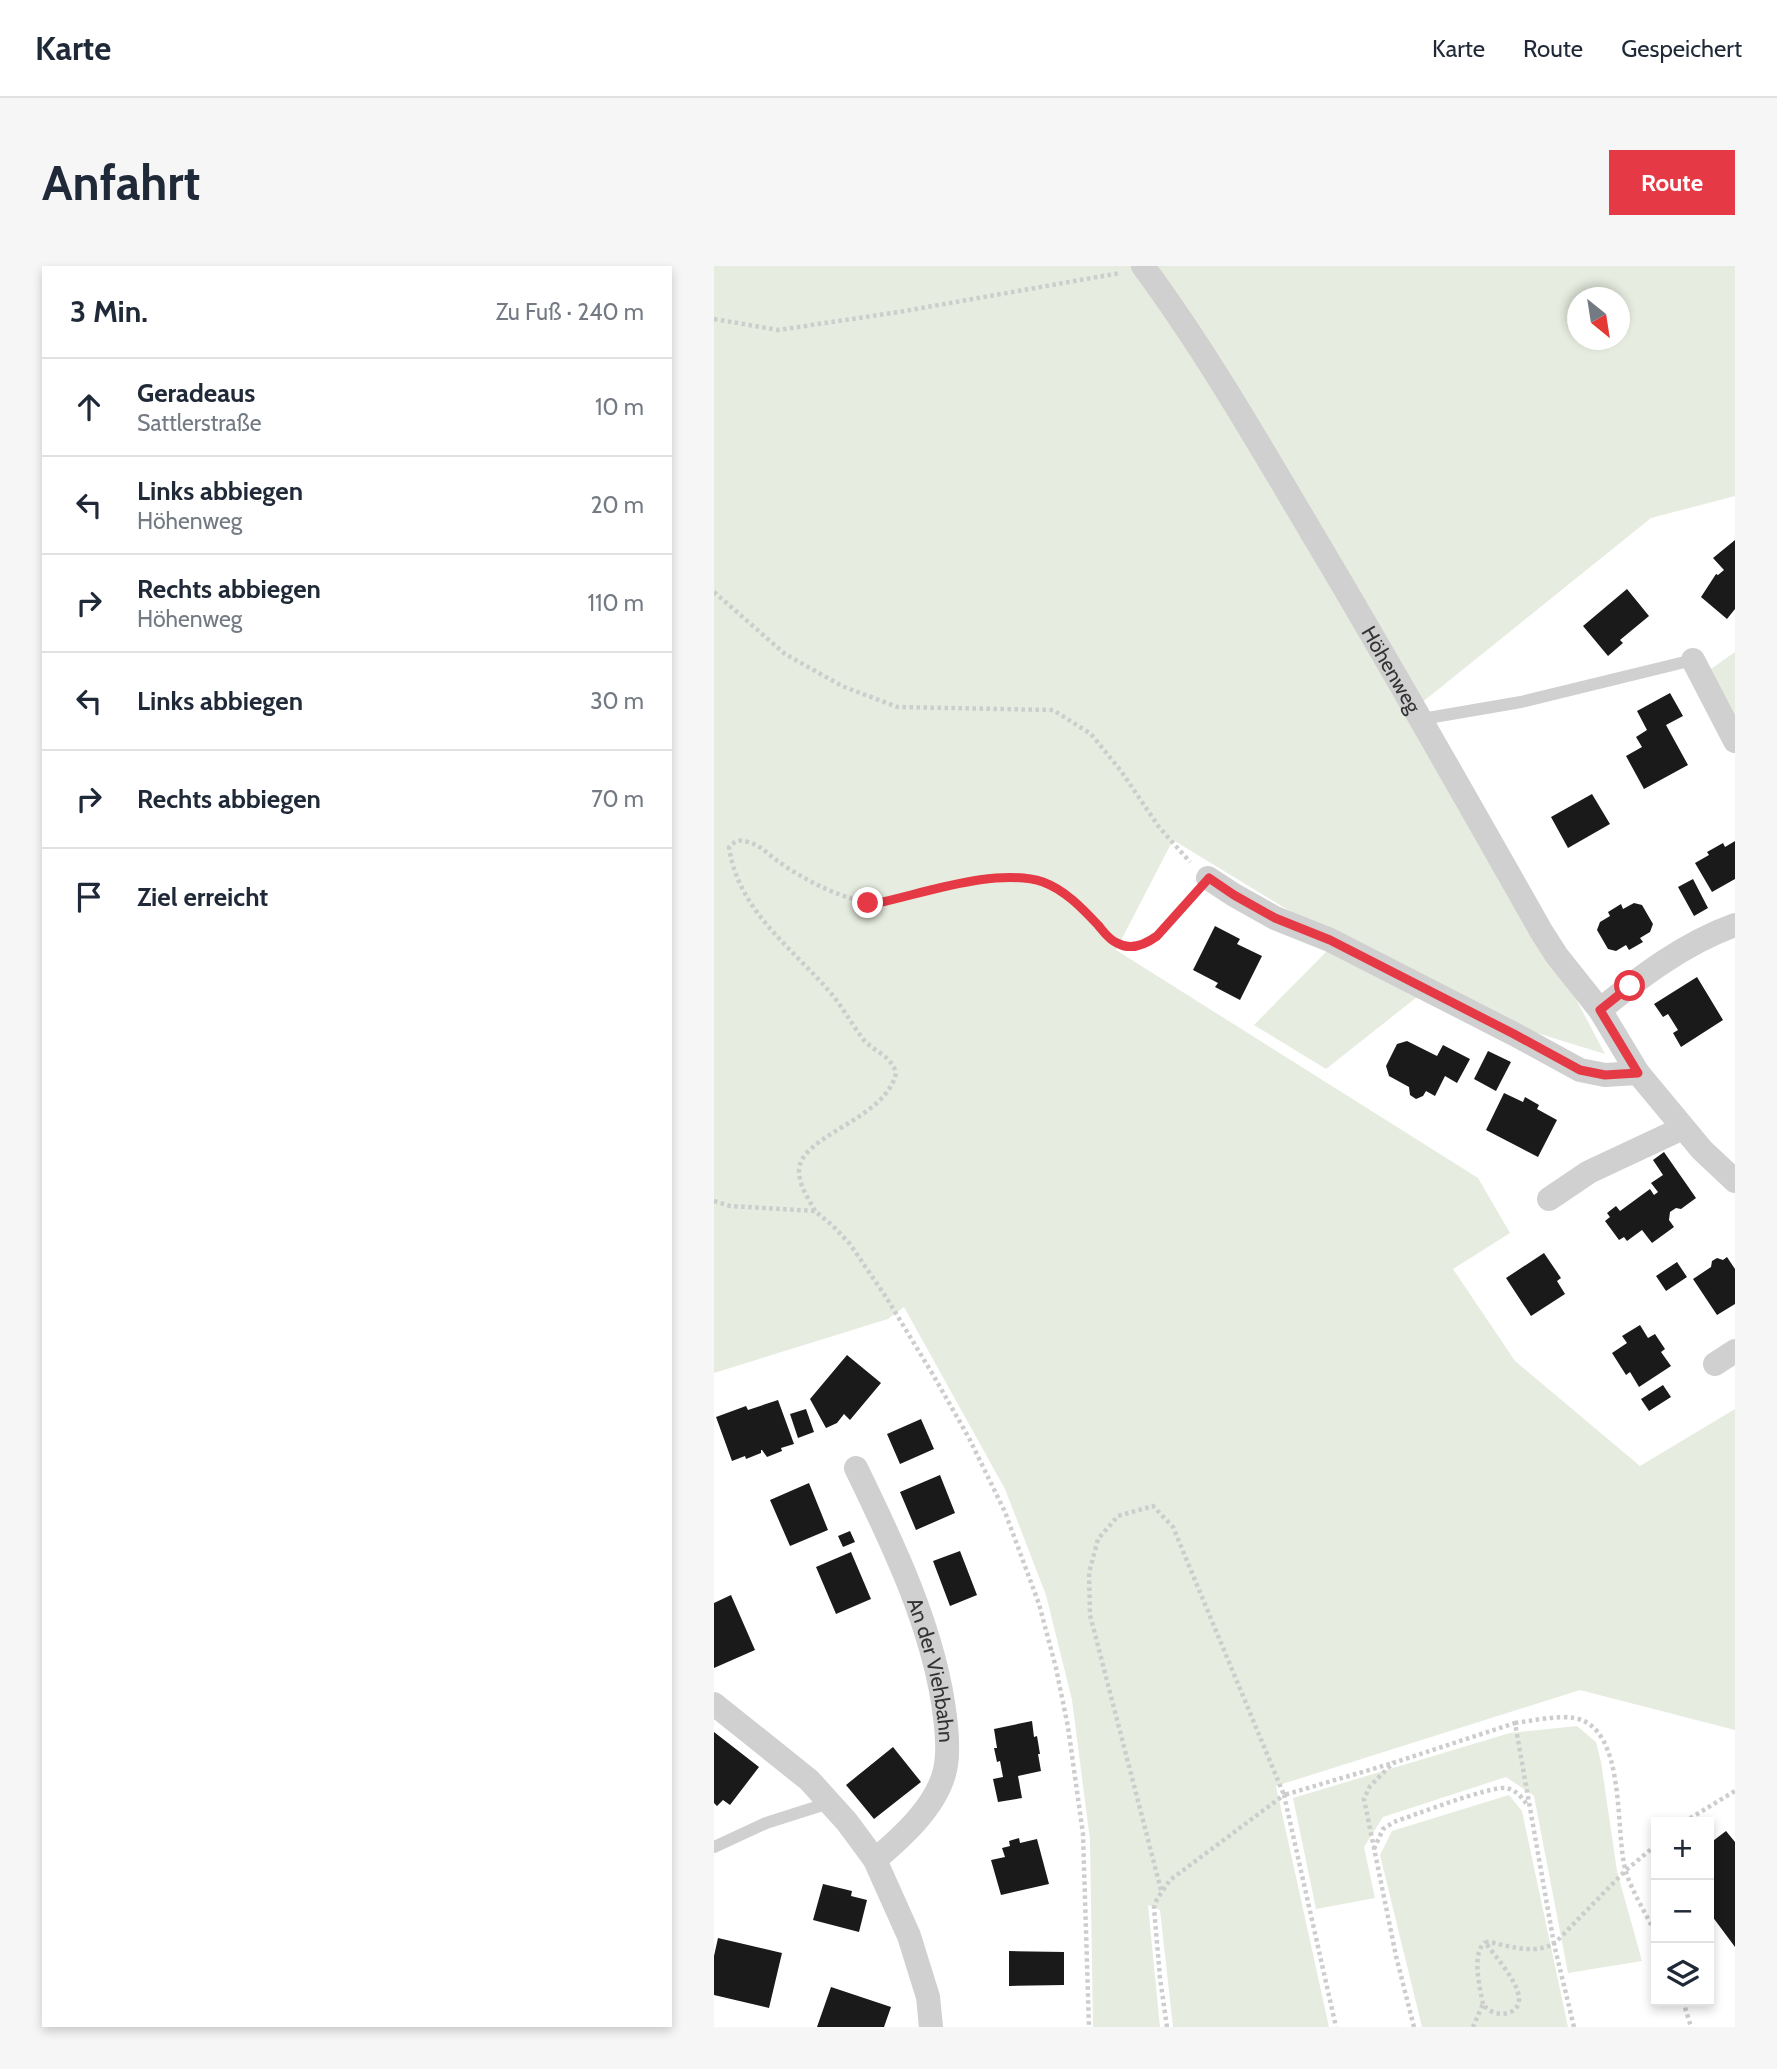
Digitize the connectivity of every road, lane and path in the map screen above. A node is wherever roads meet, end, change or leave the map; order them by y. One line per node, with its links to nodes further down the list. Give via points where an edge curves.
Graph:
1 (1144, 267): 2 (path, via 778,330); 5 (street, Höhenweg, via 1212,365)
2 (714, 319)
3 (714, 592): 7 (path, via 785,654 842,686 897,707 1053,710 1091,734 1167,837)
4 (1693, 660): 5 (lane, via 1521,702); 6 (street)
5 (1422, 719): 9 (street, Höhenweg, via 1541,931)
6 (1735, 741)
7 (1209, 878): 10 (street, via 1275,918 1330,940 1580,1070 1605,1075); 15 (path, via 1157,936 1128,947 1116,943 1081,906 1045,883 1006,877 868,903 830,891 756,844 741,840 732,844 733,865 754,910 839,1002 864,1040 890,1061 896,1073 874,1107 830,1134 802,1160 803,1190)
8 (1735, 925): 9 (street, via 1670,957)
9 (1600, 1010): 10 (street, Höhenweg)
10 (1638, 1073): 11 (street, Höhenweg)
11 (1683, 1128): 12 (street, Höhenweg); 13 (street, via 1589,1172)
12 (1735, 1181)
13 (1549, 1199)
14 (714, 1201): 15 (path)
15 (815, 1211): 37 (path, via 857,1255 886,1297 963,1427 1005,1513 1039,1604 1068,1727 1083,1834)
16 (856, 1468): 28 (street, An der Viehbahn, via 929,1642 947,1735 946,1770 933,1798 910,1830)
17 (714, 1704): 22 (street, via 809,1780)
18 (1515, 1723): 19 (path); 23 (path); 29 (path, via 1574,1718 1604,1739 1618,1800)
19 (1393, 1763): 21 (path); 27 (path, via 1364,1799)
20 (1735, 1791): 24 (path)
21 (1284, 1795): 30 (path); 30 (path, via 1173,1527 1153,1506 1118,1516 1098,1539 1089,1573 1090,1615); 39 (path)
22 (829, 1803): 25 (lane, via 766,1823); 28 (street)
23 (1530, 1809): 27 (path, via 1509,1788 1488,1791 1394,1822 1383,1829); 33 (path)
24 (1692, 1817)
25 (714, 1847)
26 (1651, 1849): 29 (path)
27 (1374, 1851): 40 (path)
28 (875, 1860): 36 (street, via 909,1936 928,1997)
29 (1625, 1871): 31 (path); 33 (path)
30 (1161, 1891): 38 (path, via 1154,1908)
31 (1651, 1925)
32 (1485, 1942): 33 (path, via 1524,1950); 34 (path, via 1478,1956); 34 (path, via 1519,1997 1516,2009 1504,2015 1492,2013)
33 (1554, 1944): 42 (path)
34 (1483, 2004): 41 (path)
35 (1685, 2006): 43 (path)
36 (931, 2027)
37 (1089, 2027)
38 (1167, 2027)
39 (1336, 2027)
40 (1414, 2027)
41 (1474, 2027)
42 (1574, 2027)
43 (1691, 2027)

